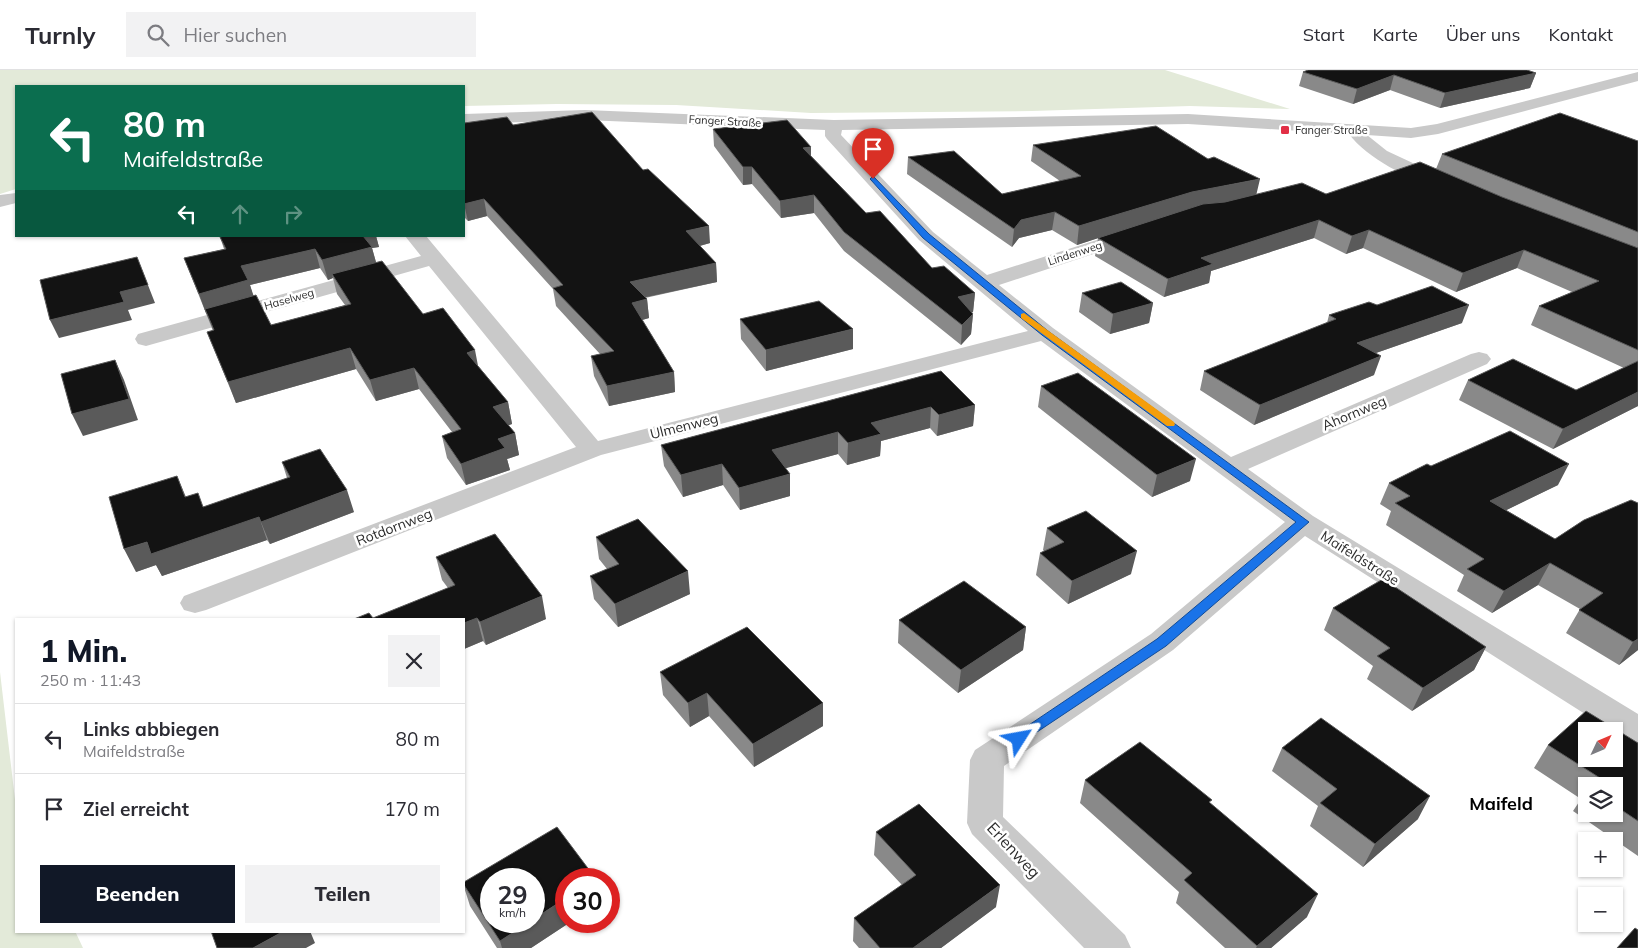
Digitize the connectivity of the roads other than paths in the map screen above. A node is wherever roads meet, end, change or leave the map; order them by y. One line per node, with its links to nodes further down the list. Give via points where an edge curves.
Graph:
1 (1638, 76): 5 (street, Fanger Straße, via 1438,129)
2 (465, 119): 3 (street, Fanger Straße, via 594,116)
3 (834, 125): 4 (street, Fanger Straße, via 1188,119); 13 (street, Maifeldstraße, via 833,136 926,236)
4 (1354, 130): 5 (street, Fanger Straße); 6 (street, via 1361,141 1386,158)
5 (1384, 132): 6 (street)
6 (1416, 171): 7 (street)
7 (1456, 190)
8 (15, 198): 9 (street)
9 (0, 201)
10 (1150, 230): 13 (street, Lindenweg)
11 (416, 237): 12 (street)
12 (432, 258): 15 (street, Haselweg); 17 (street)
13 (983, 283): 14 (street, Maifeldstraße)
14 (1045, 333): 17 (street, Ulmenweg); 18 (street, Maifeldstraße)
15 (146, 339)
16 (1479, 359): 18 (street, Ahornweg)
17 (592, 450): 20 (street, Rotdornweg)
18 (1230, 467): 19 (street, Maifeldstraße)
19 (1303, 522): 21 (street, Maifeldstraße); 22 (street, Erlenweg, via 1162,642 987,760 985,823)
20 (195, 604)
21 (1638, 731)
22 (1111, 948)

